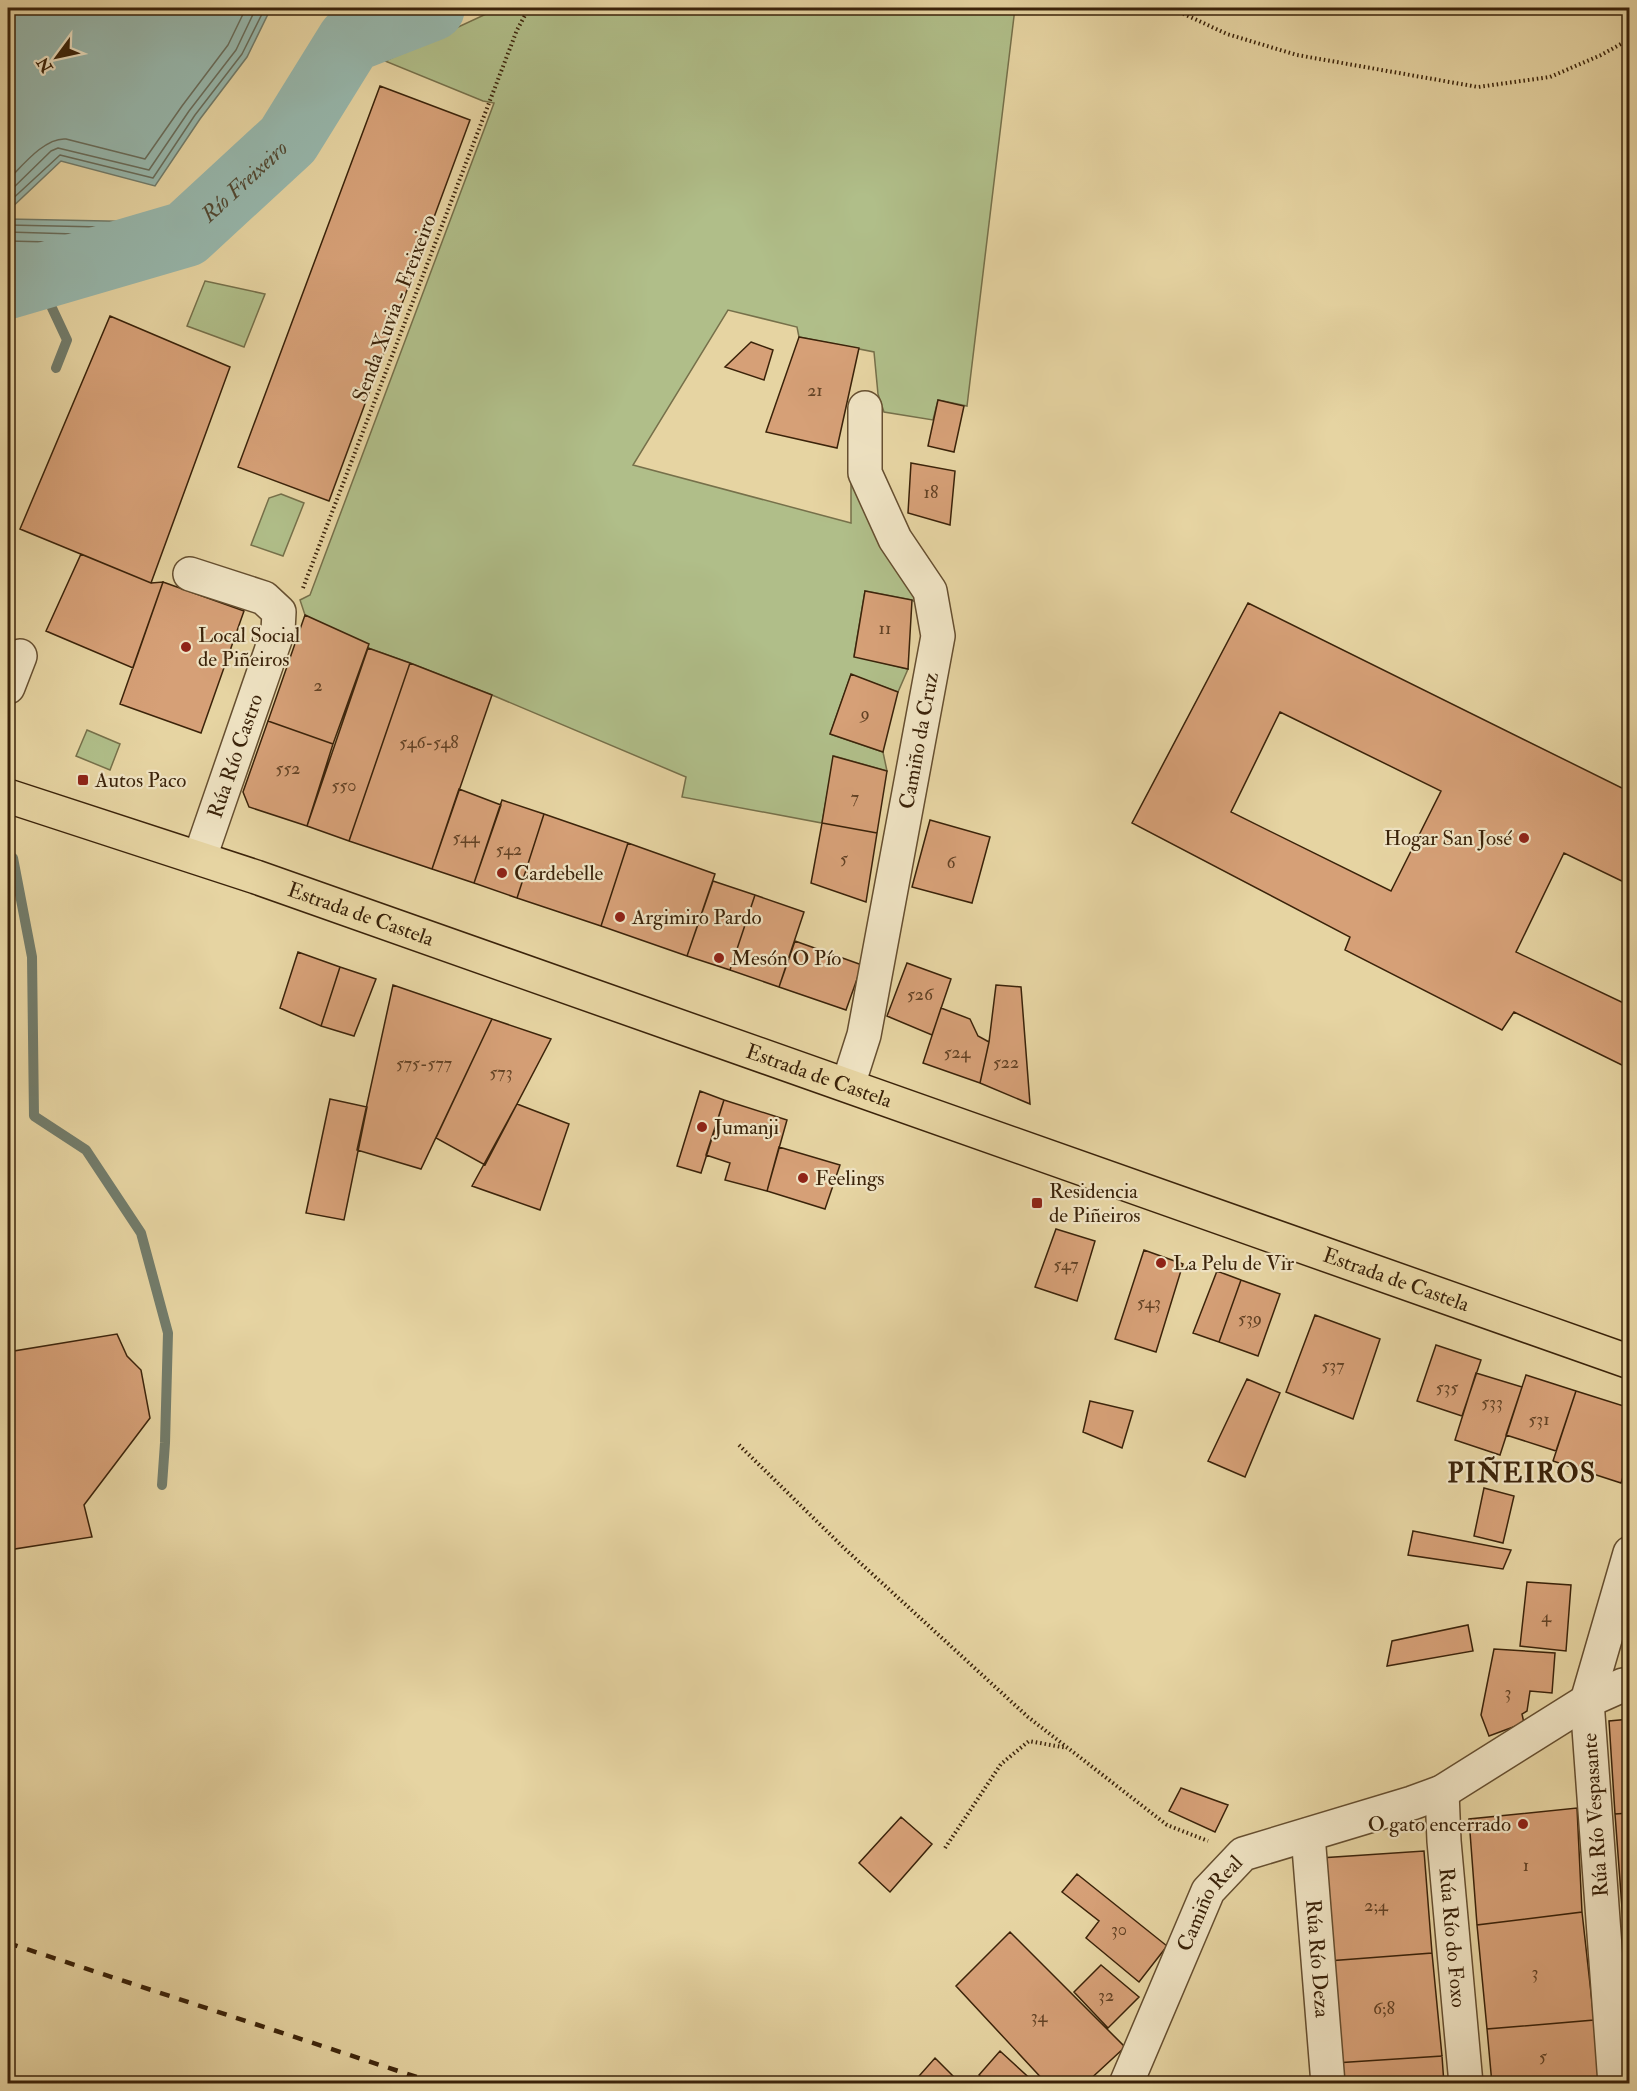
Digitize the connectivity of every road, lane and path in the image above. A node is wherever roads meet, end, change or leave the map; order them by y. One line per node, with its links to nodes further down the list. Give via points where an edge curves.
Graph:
1 (529, 8): 6 (path, Senda Xuvia - Freixeiro, via 517,30 297,603)
2 (1171, 8): 3 (path, via 1227,34 1297,55 1478,87 1550,77)
3 (1629, 39)
4 (865, 408): 11 (street, Camiño da Cruz, via 865,473 895,539 930,591 938,636 864,1035)
5 (190, 574): 6 (street, via 264,598)
6 (279, 612): 10 (street, Rúa Río Castro, via 278,631)
7 (20, 656): 8 (street)
8 (8, 687)
9 (8, 796): 10 (main road, Estrada de Castela)
10 (200, 857): 11 (main road, Estrada de Castela)
11 (848, 1085): 12 (main road, Estrada de Castela)
12 (1629, 1362)
13 (740, 1445): 17 (path, via 854,1557 1028,1717)
14 (1629, 1553): 16 (street, Rúa Río Vespasante)
15 (1629, 1684): 16 (street, Camiño Real)
16 (1587, 1701): 18 (street, Camiño Real); 25 (street, Rúa Río Vespasante)
17 (1068, 1748): 20 (path, via 1029,1741 1001,1764); 21 (path, via 1167,1825)
18 (1442, 1792): 19 (street, Camiño Real); 24 (street, Rúa Río do Foxo)
19 (1308, 1834): 21 (street, Camiño Real); 23 (street, Rúa Río Deza)
20 (945, 1848)
21 (1243, 1854): 22 (street, Camiño Real, via 1208,1891)
22 (1126, 2084)
23 (1328, 2084)
24 (1466, 2084)
25 (1615, 2084)

